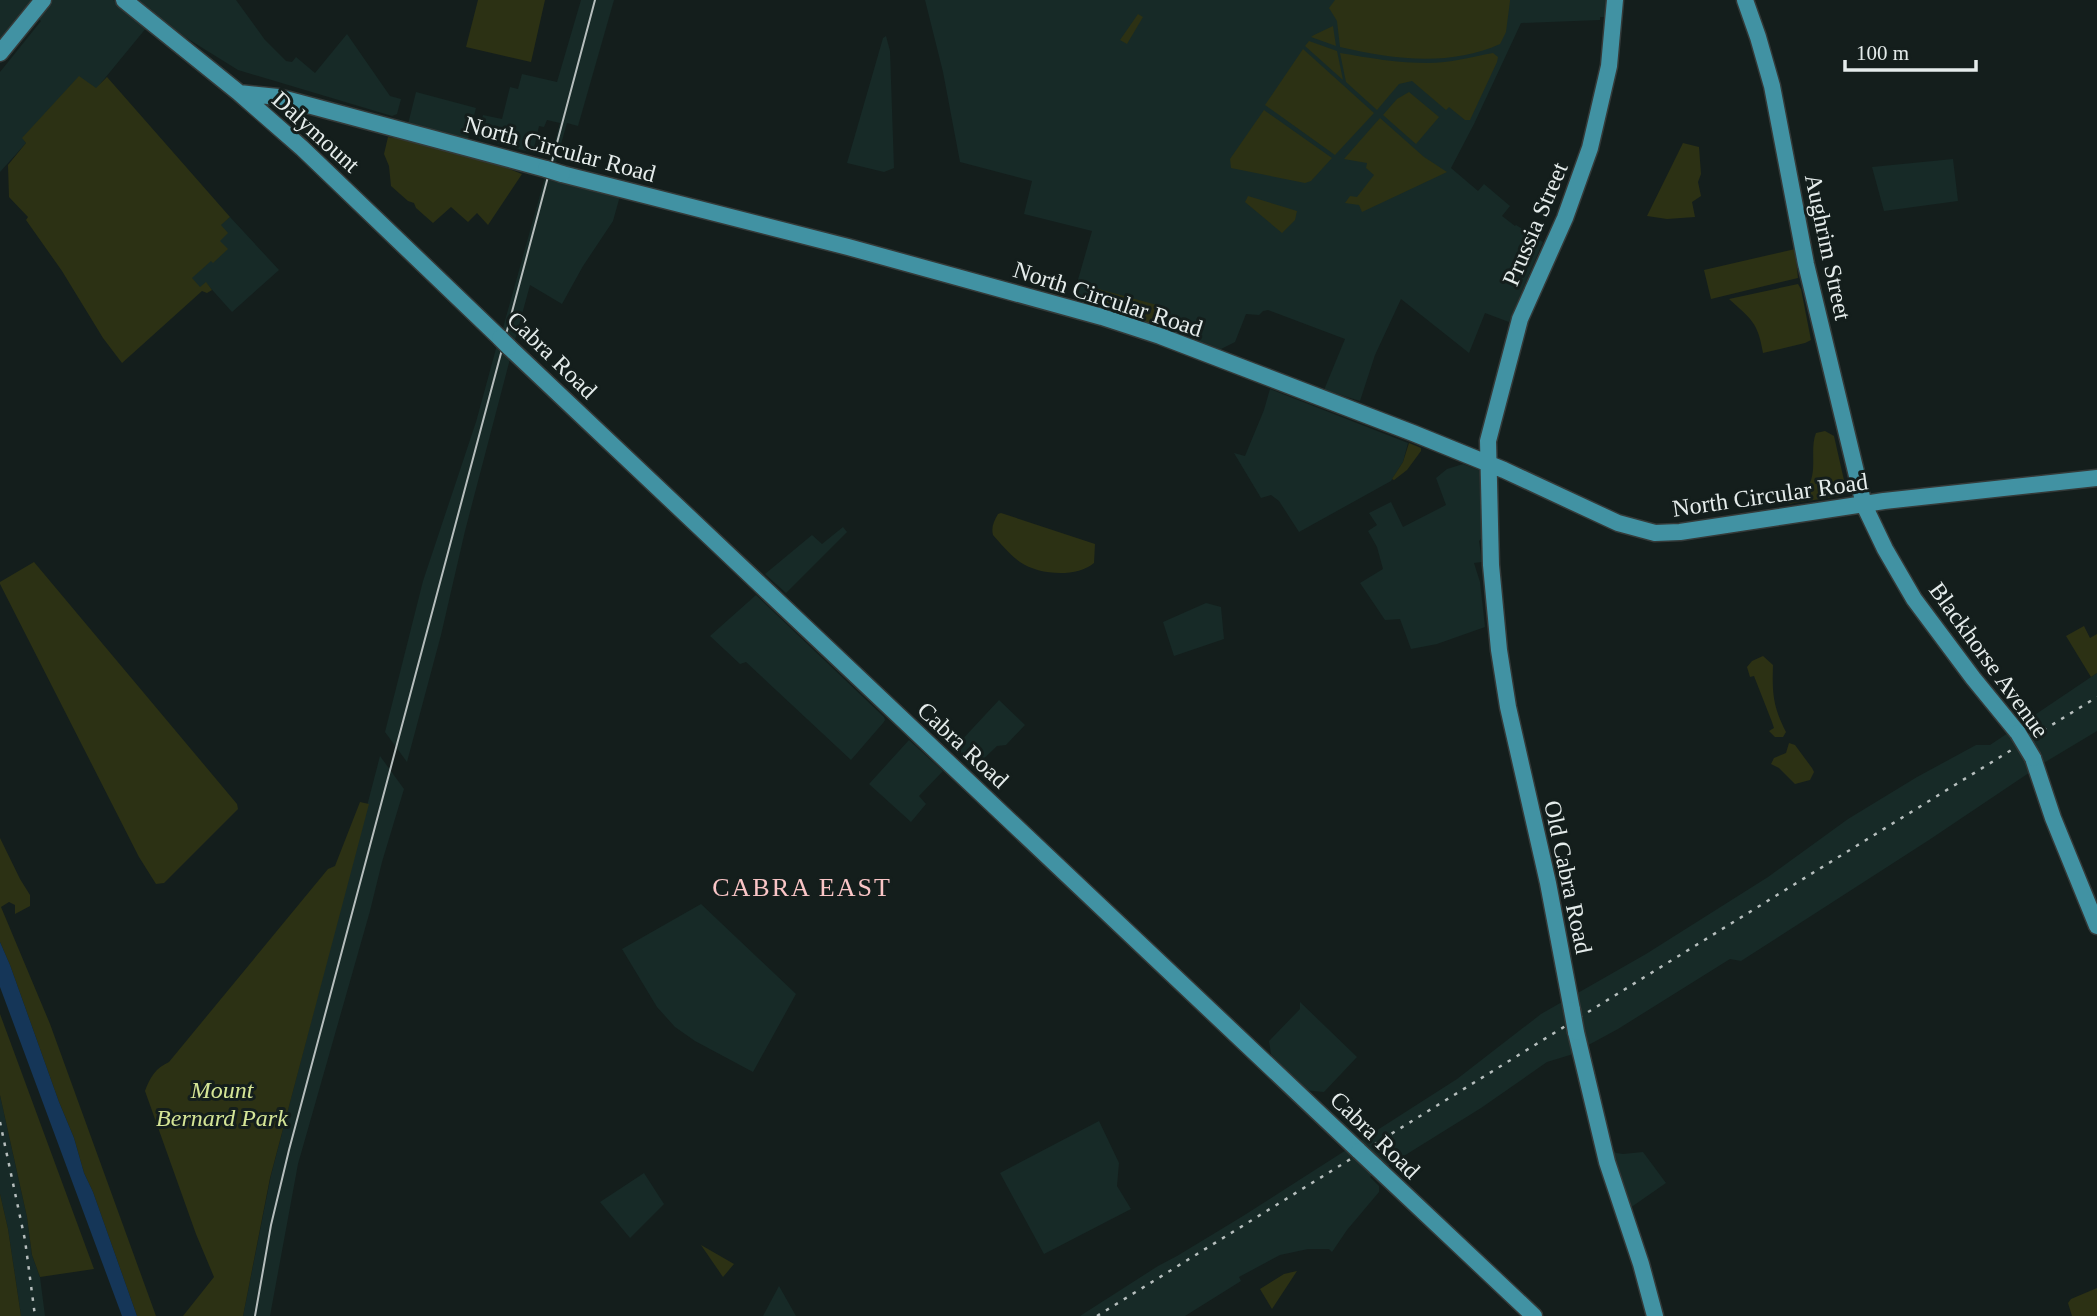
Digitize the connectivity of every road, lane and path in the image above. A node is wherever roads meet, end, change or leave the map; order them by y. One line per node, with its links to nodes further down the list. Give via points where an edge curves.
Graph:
1 (43, 0): 5 (main road)
2 (124, 0): 6 (main road)
3 (1615, 0): 8 (main road, Prussia Street, via 1609,66 1590,148 1520,319 1490,434)
4 (1745, 0): 12 (main road, Aughrim Street, via 1772,86 1806,264)
5 (0, 53)
6 (239, 93): 7 (main road, Dalymount); 8 (main road, North Circular Road, via 278,97 1102,317)
7 (362, 205): 15 (main road, Cabra Road, bridge)
8 (1488, 464): 9 (main road, North Circular Road); 11 (main road, Old Cabra Road)
9 (1516, 475): 11 (main road); 12 (main road, North Circular Road, via 1618,523 1655,533)
10 (2097, 478): 12 (main road, North Circular Road)
11 (1488, 491): 14 (main road, Old Cabra Road, bridge, via 1490,565 1506,697 1577,1040 1607,1162)
12 (1864, 505): 13 (main road, Blackhorse Avenue, bridge, via 1914,599 2033,758)
13 (2097, 926)
14 (1650, 1292): 16 (main road, Old Cabra Road); 17 (main road, Old Cabra Road)
15 (1534, 1316)
16 (1655, 1316)
17 (1661, 1316)

